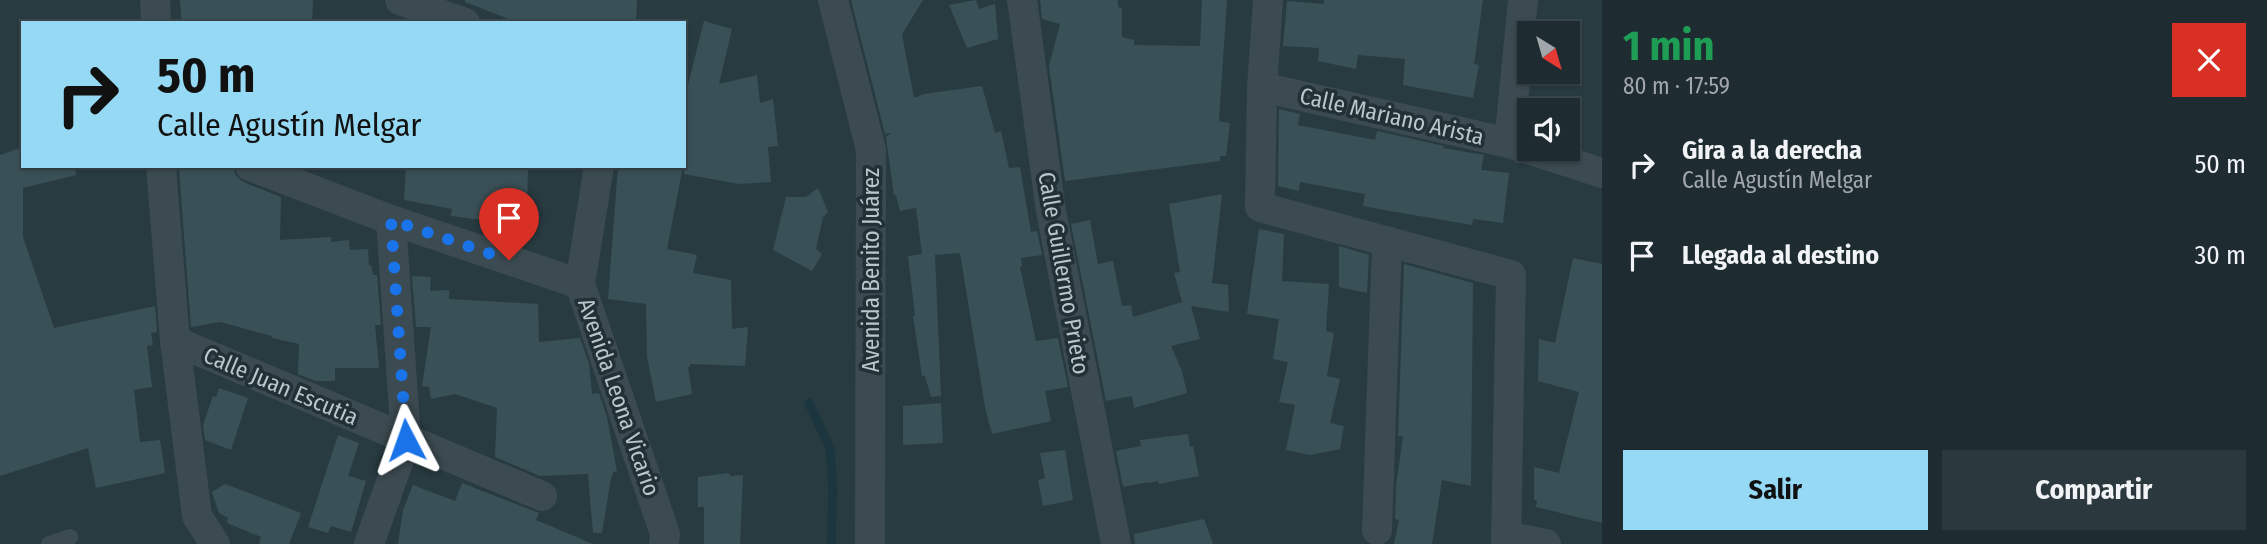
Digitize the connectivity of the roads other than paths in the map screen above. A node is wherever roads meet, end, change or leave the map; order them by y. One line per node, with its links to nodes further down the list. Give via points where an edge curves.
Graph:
1 (155, 0): 8 (street)
2 (400, 0): 7 (street)
3 (833, 0): 28 (street, Avenida Benito Juárez, via 871,150)
4 (1022, 0): 29 (street, Calle Guillermo Prieto, via 1051,211)
5 (1268, 0): 9 (street)
6 (1523, 0): 10 (street)
7 (448, 12)
8 (156, 21)
9 (1262, 87): 10 (street, Calle Mariano Arista); 16 (street, via 1260,207)
10 (1509, 143): 14 (street, Calle Mariano Arista)
11 (161, 168): 18 (street)
12 (255, 168): 15 (street)
13 (599, 168): 17 (street, Avenida Leona Vicario)
14 (1602, 173)
15 (391, 220): 17 (street); 19 (street)
16 (1387, 241): 21 (street); 23 (street, via 1511,275)
17 (580, 284): 27 (street, Avenida Leona Vicario, via 665,534)
18 (175, 341): 19 (street, Calle Juan Escutia); 25 (street, via 197,516)
19 (406, 440): 20 (street, Calle Juan Escutia); 26 (street)
20 (542, 496)
21 (1377, 530)
22 (70, 537): 24 (lane)
23 (1506, 540): 30 (street)
24 (49, 544)
25 (215, 544)
26 (369, 544)
27 (664, 544)
28 (870, 544)
29 (1116, 544)
30 (1546, 544)

